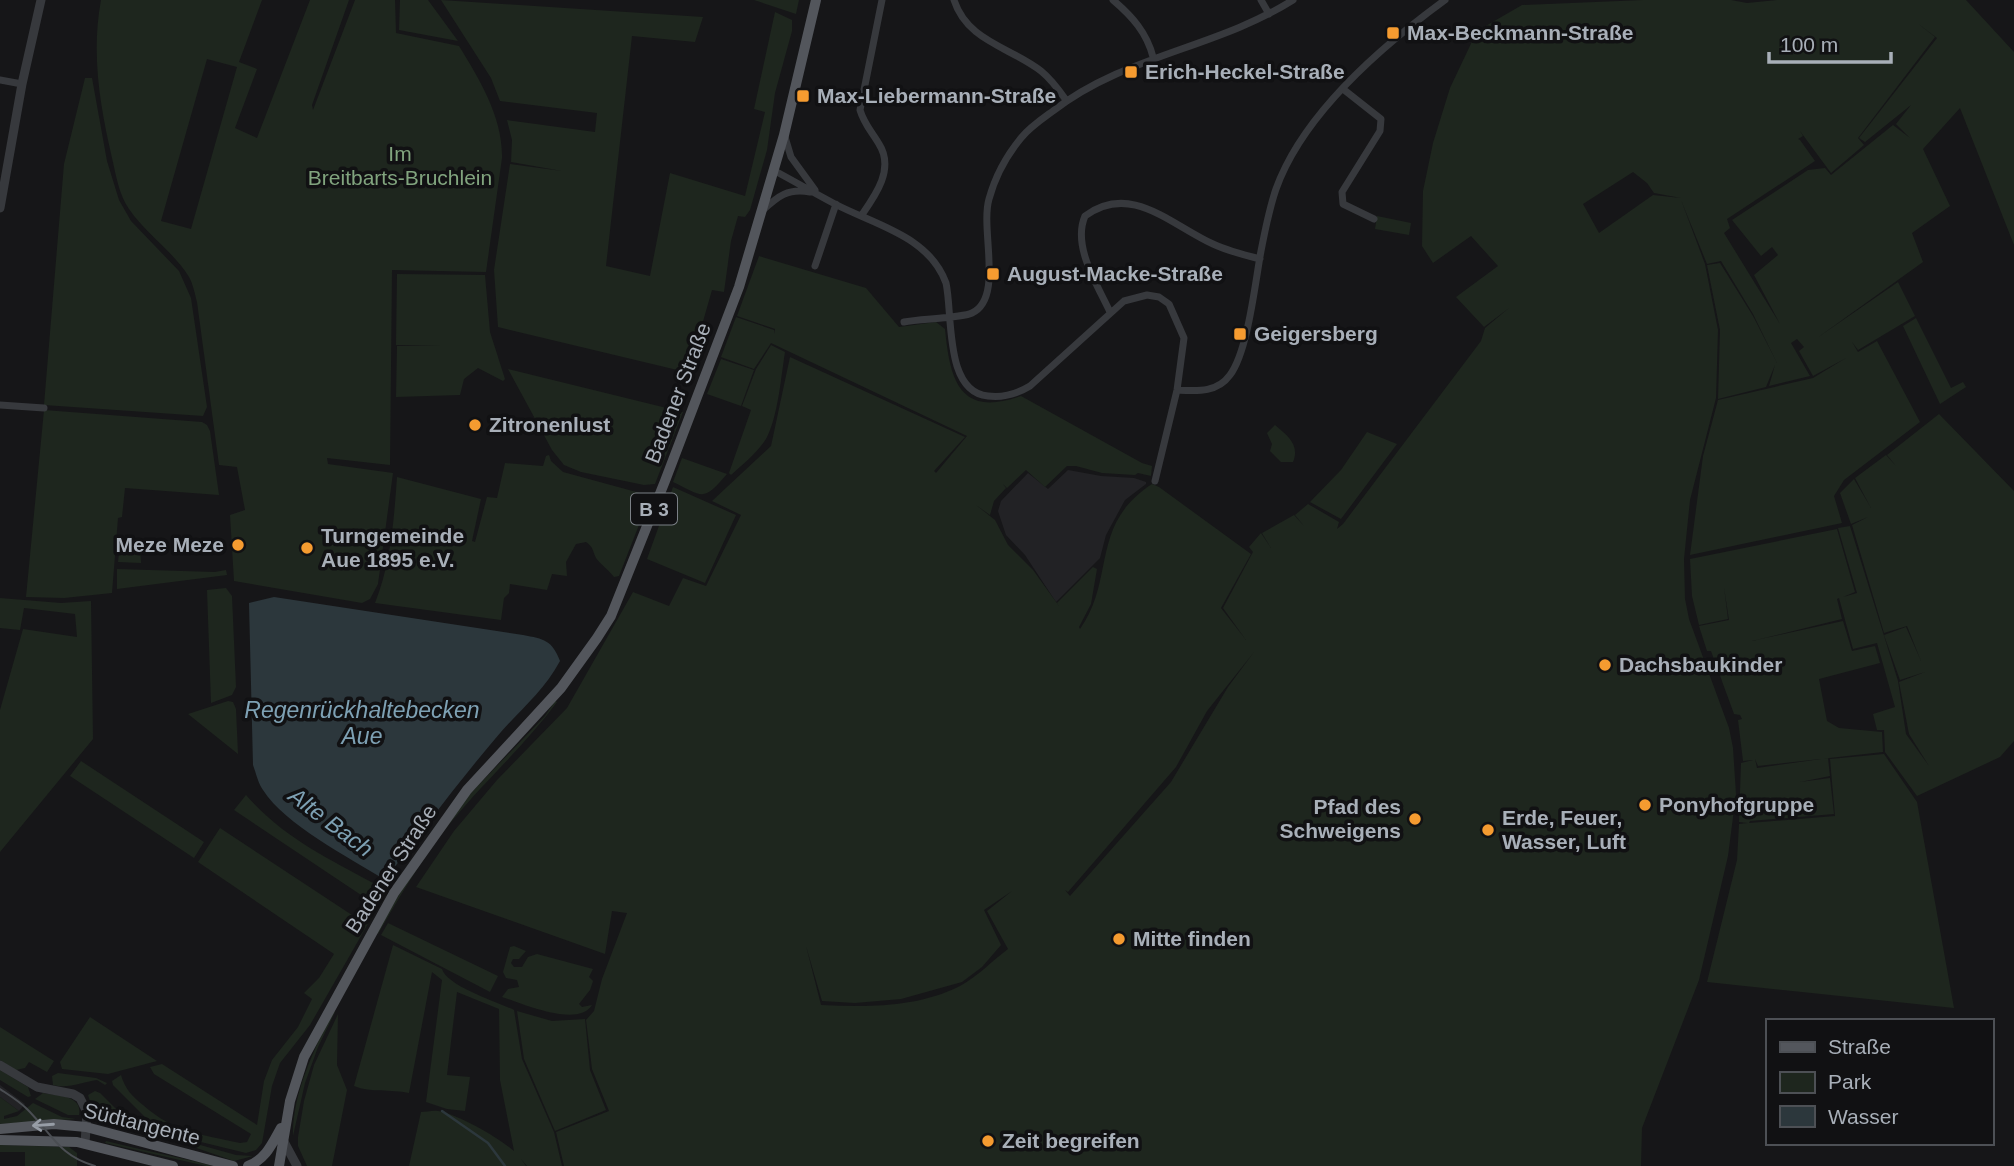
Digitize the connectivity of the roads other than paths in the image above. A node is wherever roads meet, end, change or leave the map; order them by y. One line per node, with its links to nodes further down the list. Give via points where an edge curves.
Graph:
1 (41, 0): 12 (street)
2 (816, 0): 15 (main road, Badener Straße / B 3)
3 (882, 0): 21 (street, via 860,110 886,163 881,182)
4 (954, 0): 14 (street, via 969,27 1041,71)
5 (1113, 0): 10 (street, via 1138,25)
6 (1261, 0): 9 (street)
7 (1293, 0): 9 (street)
8 (1445, 0): 13 (street)
9 (1269, 14): 10 (street, via 1209,40)
10 (1153, 57): 14 (street)
11 (0, 80): 12 (street)
12 (22, 84): 19 (street)
13 (1343, 89): 22 (street, via 1381,119 1380,131 1342,192 1343,204); 23 (street, via 1289,161 1276,188)
14 (1066, 100): 26 (street, via 1022,137 1004,163 988,205 989,293 972,313)
15 (784, 135): 16 (main road, Badener Straße / B 3); 17 (street, via 796,167)
16 (773, 170): 17 (street); 20 (main road, Badener Straße / B 3)
17 (817, 193): 18 (street); 20 (street, via 790,191)
18 (836, 204): 21 (street); 24 (street)
19 (0, 208)
20 (762, 211): 33 (main road, Badener Straße / B 3, via 739,287 611,616 561,688 467,790 394,893 304,1057)
21 (861, 216): 26 (street, via 899,233 933,258 946,283)
22 (1374, 219)
23 (1260, 259): 25 (street, via 1211,243 1155,211 1111,202 1084,216 1080,236); 28 (street, via 1245,335 1232,373 1210,390)
24 (815, 266)
25 (1110, 312): 26 (street, via 1030,386 1001,397 984,396 963,381 953,353); 28 (street, via 1124,301 1147,295 1169,304 1184,338)
26 (951, 316): 27 (street)
27 (904, 322)
28 (1177, 390): 31 (street)
29 (0, 405): 30 (street)
30 (44, 408)
31 (1155, 481)
32 (0, 1065): 34 (street, via 37,1087 80,1098 86,1109)
33 (286, 1119): 36 (main road, Badener Straße / B 3); 41 (main road, Badener Straße, via 271,1148)
34 (86, 1127): 35 (main road, Südtangente, one-way to 35, via 54,1124); 38 (street); 40 (main road, Südtangente)
35 (0, 1129)
36 (283, 1139): 42 (main road, Badener Straße / B 3); 43 (street)
37 (0, 1140): 38 (main road, Südtangente)
38 (85, 1144): 39 (main road, Südtangente)
39 (173, 1166)
40 (233, 1166)
41 (247, 1166)
42 (279, 1166)
43 (297, 1166)

